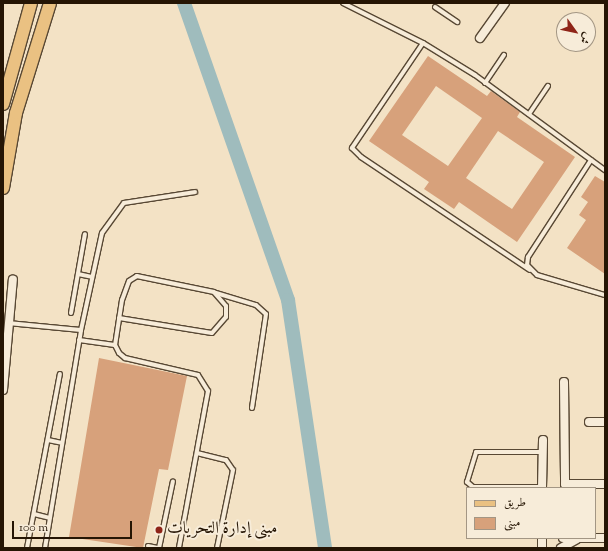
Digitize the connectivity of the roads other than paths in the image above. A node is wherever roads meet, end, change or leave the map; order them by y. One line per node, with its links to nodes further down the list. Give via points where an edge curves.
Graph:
1 (31, 3): 12 (main road)
2 (50, 3): 16 (main road, via 16,113)
3 (342, 3): 8 (lane)
4 (505, 3): 7 (street)
5 (435, 7): 6 (lane)
6 (457, 22)
7 (480, 38)
8 (423, 43): 10 (lane); 19 (lane, via 352,148 361,158)
9 (504, 55): 10 (lane)
10 (485, 82): 13 (lane)
11 (548, 86): 13 (lane)
12 (3, 104)
13 (528, 114): 14 (lane)
14 (591, 160): 15 (lane); 19 (lane, via 528,257)
15 (605, 170)
16 (3, 188)
17 (195, 192): 21 (lane, via 124,203 102,233)
18 (85, 234): 20 (lane)
19 (530, 270): 24 (lane, via 537,275)
20 (78, 274): 21 (lane); 25 (lane)
21 (92, 277): 28 (lane)
22 (13, 279): 27 (street)
23 (214, 292): 26 (lane, via 138,276 125,288); 26 (lane, via 226,306 226,317 212,333); 34 (lane, via 256,305 266,314)
24 (605, 295)
25 (72, 313)
26 (119, 318): 30 (lane)
27 (6, 323): 28 (lane); 33 (street)
28 (81, 330): 29 (lane)
29 (79, 340): 30 (lane); 39 (lane)
30 (115, 345): 41 (lane, via 126,358 198,375 206,383 208,391)
31 (60, 374): 37 (lane)
32 (564, 382): 43 (street, via 565,484)
33 (3, 390)
34 (252, 408)
35 (589, 422): 36 (street)
36 (605, 422)
37 (48, 440): 39 (lane); 46 (lane)
38 (543, 440): 40 (street)
39 (62, 443): 47 (lane)
40 (543, 452): 44 (lane, via 476,452 467,482); 45 (street)
41 (197, 453): 53 (lane); 54 (lane, via 226,460 233,470)
42 (173, 481): 52 (lane)
43 (605, 484)
44 (473, 487)
45 (542, 487)
46 (34, 514): 47 (lane); 50 (lane)
47 (50, 518): 51 (lane)
48 (577, 539): 55 (street)
49 (148, 546): 52 (lane)
50 (27, 548)
51 (45, 548)
52 (159, 548)
53 (179, 548)
54 (217, 548)
55 (561, 548)

